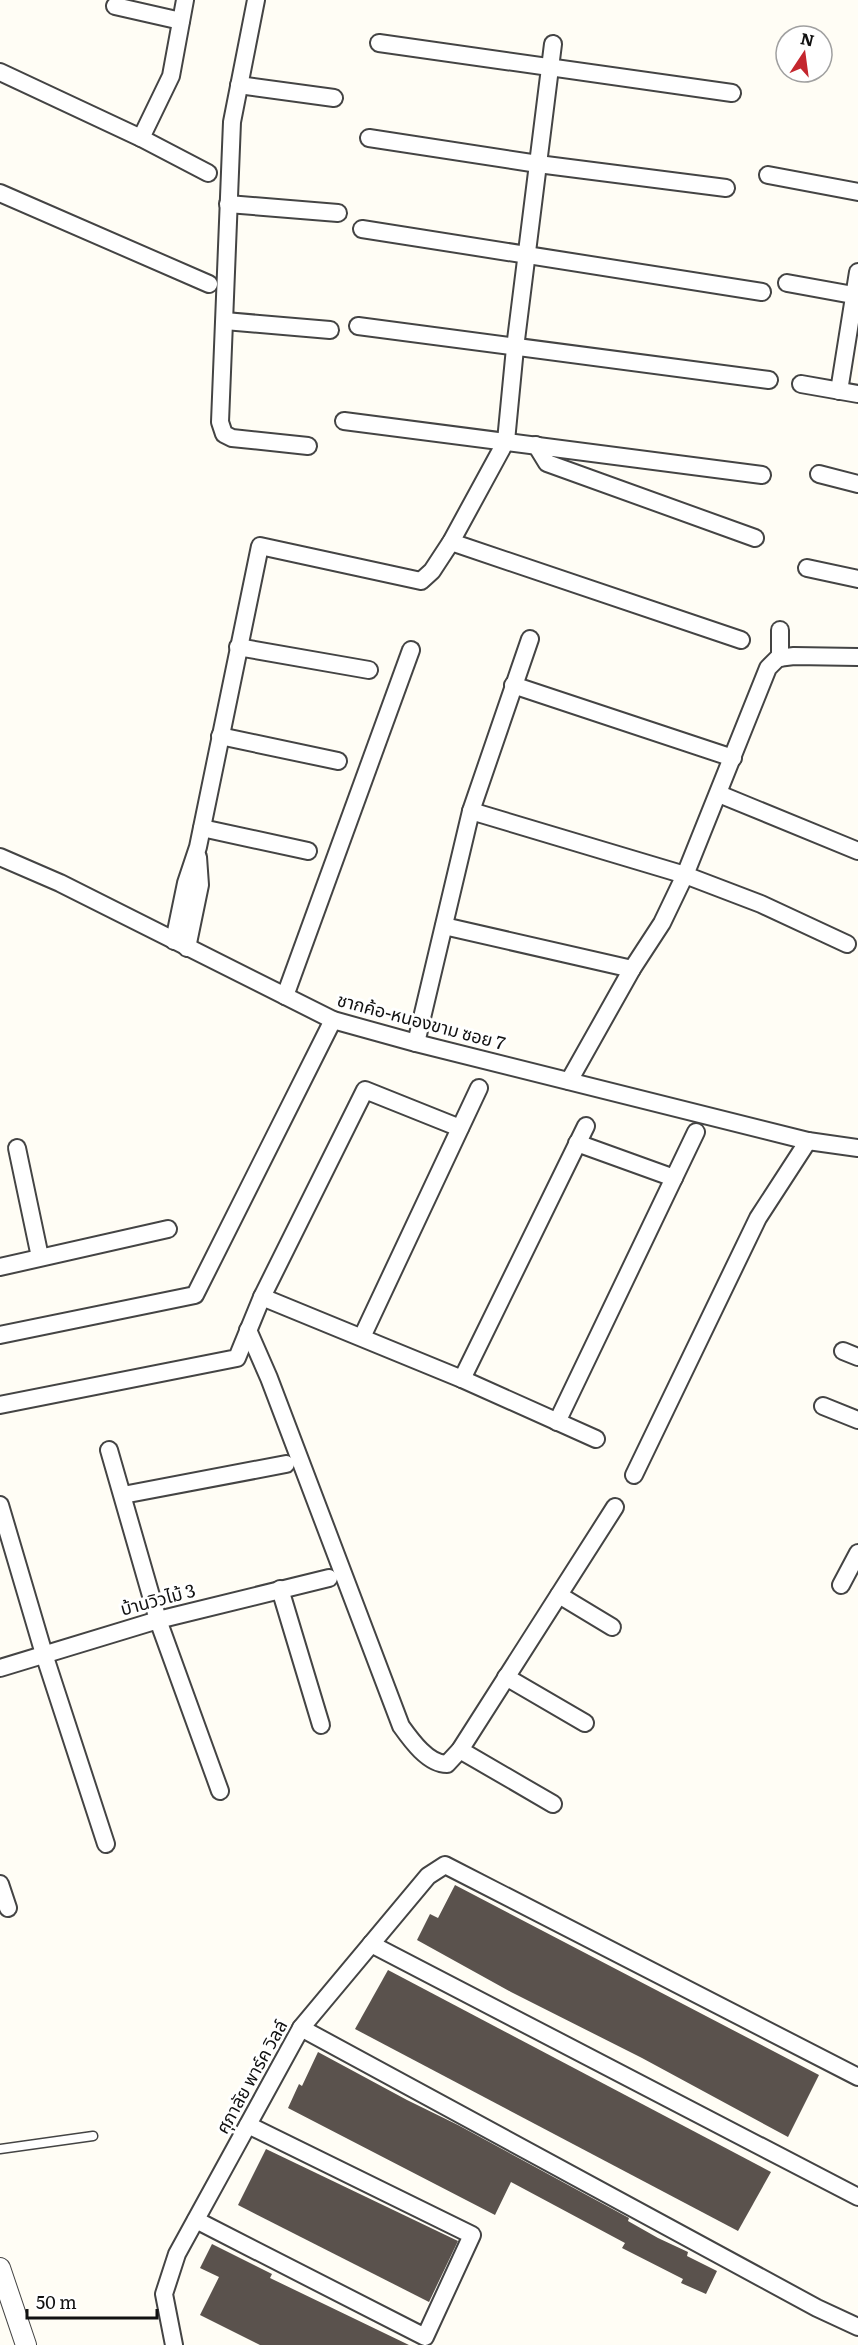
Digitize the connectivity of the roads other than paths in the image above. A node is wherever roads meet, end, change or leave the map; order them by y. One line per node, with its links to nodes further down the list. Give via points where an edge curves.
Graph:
1 (185, 0): 4 (street)
2 (256, 0): 9 (street)
3 (115, 6): 4 (street)
4 (180, 21): 12 (street, via 171,76)
5 (380, 43): 7 (street)
6 (553, 44): 7 (street)
7 (550, 68): 10 (street); 14 (street)
8 (0, 72): 12 (street)
9 (239, 85): 11 (street); 20 (street, via 232,122)
10 (732, 93)
11 (334, 98)
12 (141, 138): 15 (street)
13 (369, 138): 14 (street)
14 (538, 164): 17 (street); 23 (street)
15 (208, 173)
16 (768, 175): 18 (street)
17 (726, 188)
18 (858, 192)
19 (0, 193): 26 (street)
20 (228, 204): 21 (street); 29 (street)
21 (338, 213)
22 (362, 229): 23 (street)
23 (526, 255): 27 (street); 32 (street)
24 (858, 272): 28 (street)
25 (787, 283): 28 (street)
26 (208, 284)
27 (762, 292)
28 (856, 295): 35 (street)
29 (225, 321): 31 (street); 40 (street, via 220,422 224,434)
30 (358, 326): 32 (street)
31 (330, 330)
32 (515, 348): 33 (street); 38 (street)
33 (769, 380)
34 (801, 384): 35 (street)
35 (838, 391): 36 (street)
36 (858, 394)
37 (344, 421): 38 (street)
38 (506, 441): 39 (street); 45 (street)
39 (536, 445): 42 (street); 44 (street, via 547,463)
40 (308, 446)
41 (819, 474): 43 (street)
42 (762, 475)
43 (858, 484)
44 (755, 538)
45 (451, 542): 50 (street); 51 (street, via 421,581 260,546)
46 (807, 568): 47 (street)
47 (858, 579)
48 (780, 630): 54 (street)
49 (530, 639): 56 (street)
50 (741, 640)
51 (238, 647): 55 (street); 57 (street)
52 (411, 650): 71 (street)
53 (858, 657): 54 (street)
54 (780, 658): 58 (street, via 768,668)
55 (369, 670)
56 (513, 685): 58 (street); 61 (street)
57 (220, 736): 59 (street); 62 (street)
58 (733, 758): 60 (street)
59 (338, 761)
60 (719, 794): 64 (street); 66 (street)
61 (471, 811): 66 (street); 67 (street)
62 (202, 828): 63 (street); 69 (street, via 186,883)
63 (308, 851)
64 (858, 851)
65 (0, 857): 69 (street, ชากค้อ-หนองขาม ซอย 7)
66 (685, 875): 68 (street, via 761,904); 70 (street, via 662,923)
67 (444, 926): 70 (street); 73 (street)
68 (847, 944)
69 (180, 945): 71 (street, ชากค้อ-หนองขาม ซอย 7)
70 (632, 969): 74 (street)
71 (285, 996): 72 (street, ชากค้อ-หนองขาม ซอย 7)
72 (333, 1020): 73 (street, ชากค้อ-หนองขาม ซอย 7); 89 (street, via 195,1295)
73 (416, 1043): 74 (street, ชากค้อ-หนองขาม ซอย 7)
74 (569, 1081): 79 (street, ชากค้อ-หนองขาม ซอย 7)
75 (479, 1088): 77 (street)
76 (586, 1126): 80 (street)
77 (460, 1128): 87 (street, via 365,1090); 90 (street)
78 (696, 1132): 83 (street)
79 (808, 1141): 82 (street, ชากค้อ-หนองขาม ซอย 7); 99 (street, via 758,1218)
80 (577, 1143): 83 (street); 91 (street)
81 (17, 1148): 85 (street)
82 (858, 1148)
83 (674, 1178): 95 (street)
84 (168, 1229): 85 (street)
85 (40, 1257): 86 (street)
86 (0, 1266)
87 (262, 1297): 88 (street); 90 (street)
88 (248, 1330): 92 (street, via 237,1358); 115 (street, via 401,1725 436,1762 447,1764)
89 (0, 1335)
90 (362, 1337): 91 (street)
91 (462, 1379): 95 (street)
92 (0, 1405)
93 (824, 1406): 94 (street)
94 (858, 1420)
95 (557, 1422): 96 (street)
96 (596, 1439)
97 (109, 1450): 100 (street)
98 (286, 1464): 100 (street)
99 (634, 1475)
100 (123, 1495): 108 (street)
101 (0, 1505): 110 (street)
102 (615, 1508): 107 (street)
103 (858, 1553): 105 (street)
104 (329, 1578): 106 (street, บ้านวิวไม้ 3)
105 (841, 1585)
106 (280, 1589): 108 (street, บ้านวิวไม้ 3); 114 (street)
107 (559, 1595): 109 (street); 112 (street)
108 (158, 1620): 110 (street, บ้านวิวไม้ 3); 116 (street)
109 (612, 1627)
110 (44, 1654): 111 (street, บ้านวิวไม้ 3); 118 (street)
111 (0, 1668)
112 (506, 1677): 113 (street); 115 (street)
113 (585, 1723)
114 (321, 1725)
115 (460, 1750): 117 (street)
116 (220, 1791)
117 (553, 1804)
118 (106, 1844)
119 (0, 1884): 120 (street)
120 (8, 1908)
121 (371, 1944): 122 (street, ศุภาลัย พาร์ค วิลล์); 123 (street, ศุภาลัย พาร์ค วิลล์, via 428,1876 445,1865); 127 (street)
122 (301, 2028): 124 (street, ศุภาลัย พาร์ค วิลล์); 130 (street)
123 (858, 2077)
124 (248, 2125): 128 (street, ศุภาลัย พาร์ค วิลล์); 128 (street, via 472,2235 425,2337)
125 (93, 2136): 126 (lane)
126 (0, 2149)
127 (858, 2197)
128 (196, 2220): 131 (street, ศุภาลัย พาร์ค วิลล์, via 177,2254 164,2294)
129 (0, 2268): 132 (street)
130 (858, 2327)
131 (177, 2343)
132 (26, 2345)

